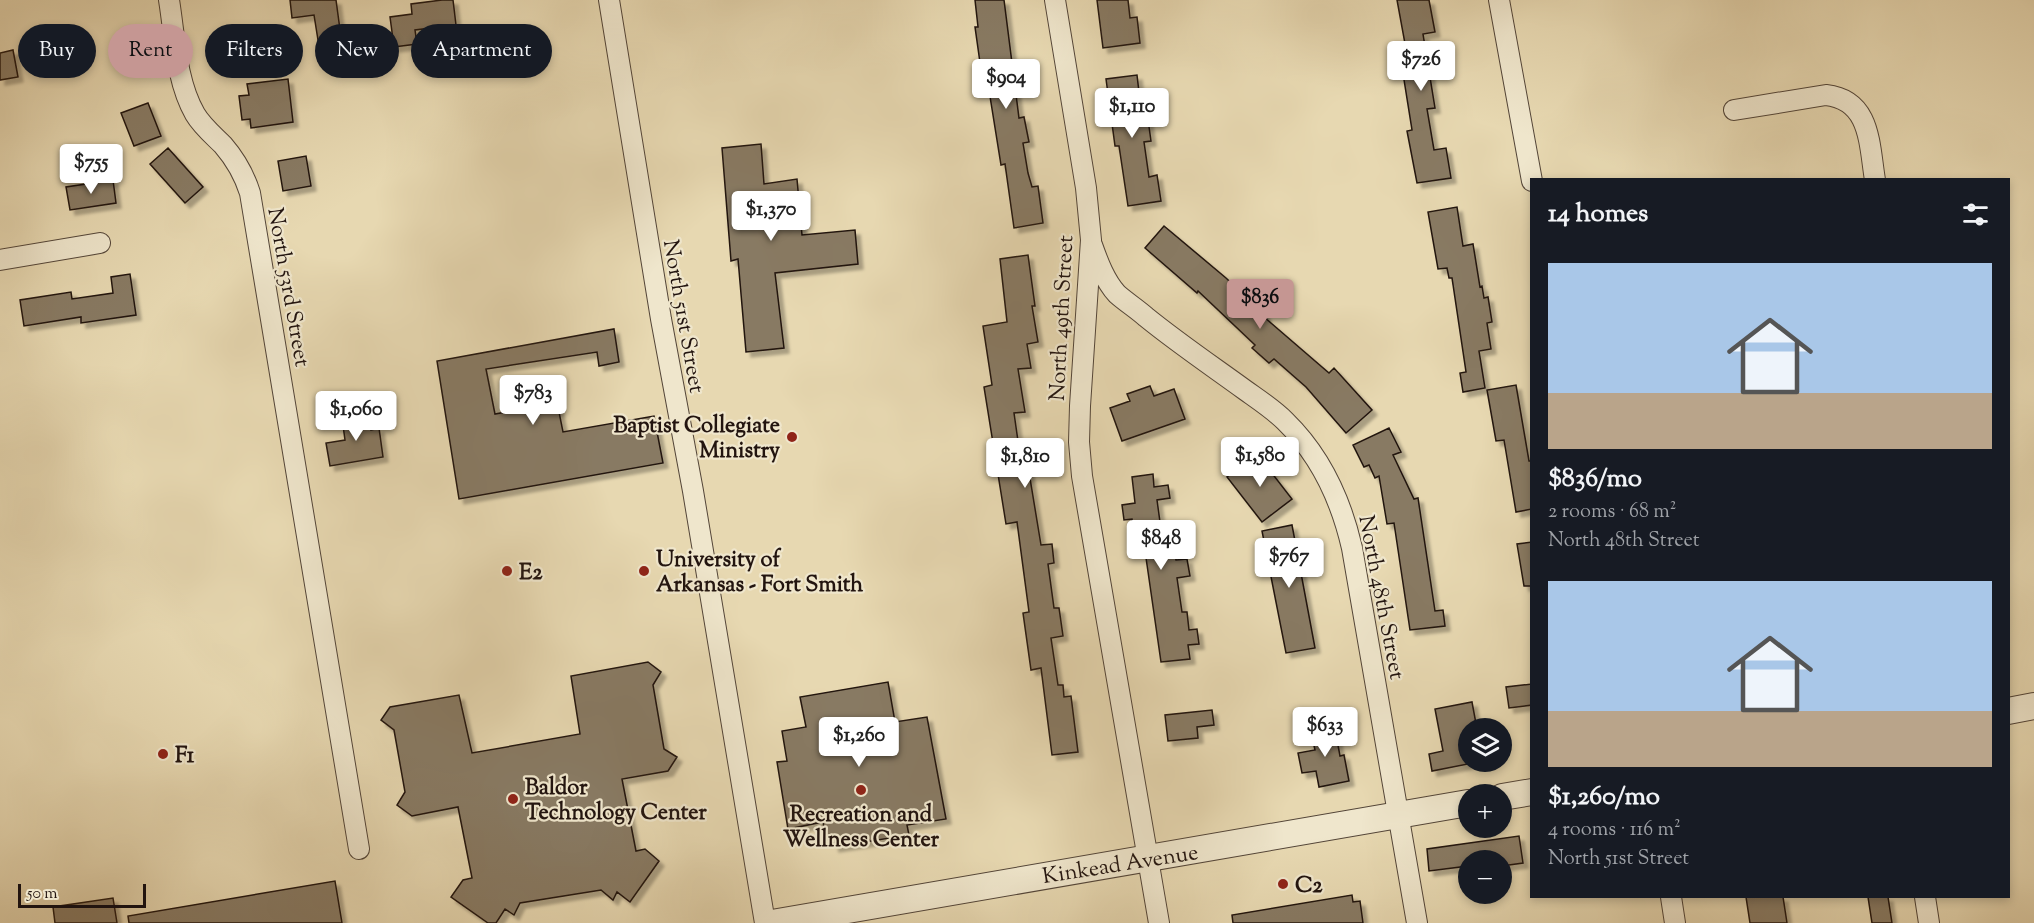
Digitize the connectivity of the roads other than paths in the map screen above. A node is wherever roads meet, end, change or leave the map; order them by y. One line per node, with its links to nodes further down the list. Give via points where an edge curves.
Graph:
1 (169, 0): 17 (street, North 53rd Street, via 183,87 205,128 239,165 250,193)
2 (609, 0): 21 (street, North 51st Street)
3 (1055, 0): 8 (street, North 49th Street)
4 (1499, 0): 6 (street)
5 (1734, 111): 7 (street, via 1826,95 1849,102 1863,120)
6 (1531, 178)
7 (1875, 178)
8 (1091, 240): 16 (street, North 48th Street, via 1109,284 1118,294 1276,412 1318,460 1332,485 1352,548); 18 (street, North 49th Street, via 1080,406 1082,476)
9 (100, 243): 10 (street)
10 (0, 260)
11 (2034, 706): 12 (street)
12 (2010, 711)
13 (1530, 792): 14 (street)
14 (1512, 795)
15 (1458, 805): 16 (street, Kinkead Avenue)
16 (1398, 815): 18 (street, Kinkead Avenue); 24 (street, North 48th Street)
17 (359, 849)
18 (1148, 859): 22 (street, Kinkead Avenue); 23 (street, North 49th Street)
19 (1671, 898): 25 (street)
20 (1925, 898): 26 (street)
21 (765, 923)
22 (772, 923)
23 (1159, 923)
24 (1417, 923)
25 (1675, 923)
26 (1929, 923)

